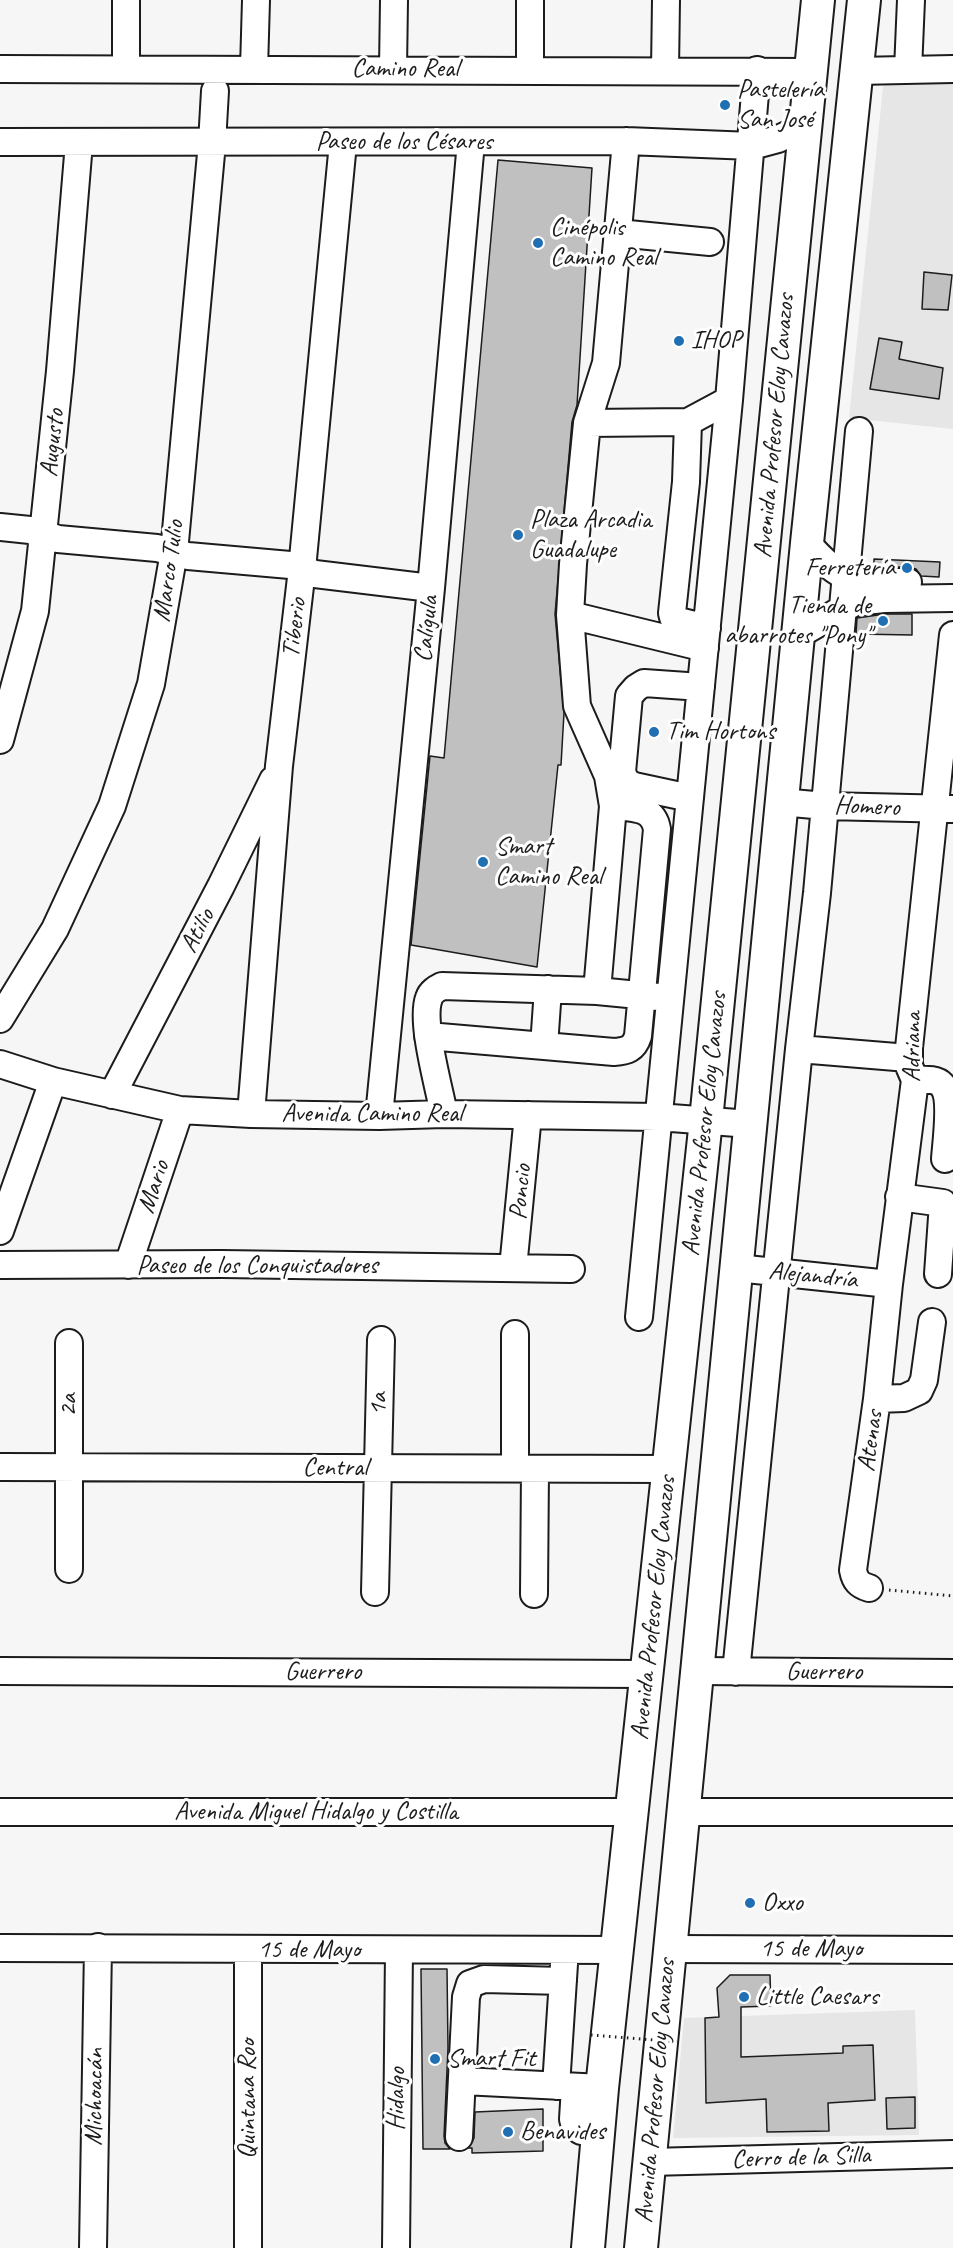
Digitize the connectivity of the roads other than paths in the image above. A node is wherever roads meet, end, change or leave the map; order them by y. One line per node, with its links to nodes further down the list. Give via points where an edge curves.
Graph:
1 (126, 0): 9 (street)
2 (256, 0): 11 (street)
3 (394, 0): 12 (street)
4 (530, 0): 13 (street)
5 (666, 0): 15 (street)
6 (818, 0): 19 (main road, Avenida Profesor Eloy Cavazos)
7 (864, 0): 18 (main road, Avenida Profesor Eloy Cavazos)
8 (911, 0): 17 (street)
9 (126, 68): 10 (street, Camino Real); 11 (street, Camino Real)
10 (0, 69)
11 (254, 69): 12 (street, Camino Real)
12 (393, 69): 13 (street, Camino Real)
13 (530, 69): 15 (street, Camino Real)
14 (953, 69): 17 (street)
15 (665, 70): 16 (street, Camino Real)
16 (757, 70): 19 (street, Camino Real); 29 (street)
17 (908, 70): 18 (street)
18 (857, 71): 22 (main road, Avenida Profesor Eloy Cavazos)
19 (811, 72): 21 (main road, Avenida Profesor Eloy Cavazos); 22 (main road, via 832,88)
20 (215, 91): 27 (street, Marco Tulio)
21 (804, 127): 29 (street, Paseo de los Césares, via 778,140); 77 (main road, Avenida Profesor Eloy Cavazos)
22 (850, 133): 38 (main road, Avenida Profesor Eloy Cavazos)
23 (626, 141): 25 (street, Paseo de los Césares); 29 (street, Paseo de los Césares); 30 (street)
24 (0, 142): 26 (street, Paseo de los Césares)
25 (471, 142): 28 (street, Paseo de los Césares); 43 (street, Calígula)
26 (79, 143): 27 (street, Paseo de los Césares); 37 (street, Augusto)
27 (212, 143): 28 (street, Paseo de los Césares); 39 (street, Marco Tulio)
28 (343, 143): 40 (street, Tiberio)
29 (752, 146): 32 (street)
30 (618, 233): 31 (street); 34 (street, via 606,363)
31 (710, 242)
32 (729, 400): 33 (street); 49 (street)
33 (688, 422): 34 (street); 49 (street, via 686,482 672,613)
34 (587, 423): 46 (street)
35 (858, 431): 41 (street)
36 (0, 527): 37 (street)
37 (44, 534): 39 (street, via 58,539); 51 (street, Augusto, via 35,611)
38 (807, 543): 41 (street, via 825,564); 48 (main road, Avenida Profesor Eloy Cavazos)
39 (174, 552): 40 (street, via 290,565); 62 (street, Marco Tulio, via 151,684 112,806 55,929)
40 (302, 570): 43 (street); 52 (street, Tiberio)
41 (845, 578): 42 (street); 45 (street)
42 (953, 582)
43 (431, 588): 74 (street, Calígula)
44 (953, 598): 45 (street, via 868,600)
45 (844, 607): 48 (street); 56 (street)
46 (570, 615): 49 (street); 55 (street, via 578,706 608,776)
47 (953, 634): 57 (street, Adriana)
48 (798, 635): 54 (main road, Avenida Profesor Eloy Cavazos)
49 (706, 638): 50 (street)
50 (701, 687): 53 (street); 53 (street, via 644,683 629,696 622,772 627,782)
51 (0, 740)
52 (279, 766): 70 (street, Atilio); 72 (street, Tiberio)
53 (690, 798): 61 (street)
54 (781, 802): 56 (street, Homero); 78 (main road, Avenida Profesor Eloy Cavazos)
55 (613, 806): 59 (street); 60 (street, via 643,809 653,818 657,829)
56 (825, 806): 57 (street, Homero); 65 (street)
57 (944, 809): 67 (street, Adriana)
58 (548, 988): 59 (street); 63 (street, via 442,986 429,997); 64 (street)
59 (597, 991): 60 (street)
60 (642, 995): 61 (street); 64 (street, via 638,1036 630,1049 614,1052)
61 (669, 998): 76 (street)
62 (0, 1019)
63 (428, 1036): 64 (street); 73 (street)
64 (544, 1046)
65 (799, 1049): 67 (street); 87 (street)
66 (0, 1064): 68 (street, Avenida Camino Real)
67 (912, 1069): 69 (street); 80 (street, Adriana)
68 (53, 1081): 70 (street, Avenida Camino Real); 81 (street)
69 (949, 1091): 79 (street)
70 (112, 1095): 71 (street, Avenida Camino Real)
71 (180, 1110): 72 (street, Avenida Camino Real); 83 (street, Mario)
72 (250, 1114): 74 (street, Avenida Camino Real)
73 (444, 1114): 74 (street, Avenida Camino Real); 75 (street, Avenida Camino Real)
74 (379, 1116)
75 (528, 1116): 76 (street, Avenida Camino Real); 84 (street, Poncio)
76 (658, 1117): 77 (street, Avenida Camino Real); 90 (street)
77 (706, 1120): 78 (street, Avenida Camino Real); 100 (main road, Avenida Profesor Eloy Cavazos)
78 (750, 1124): 85 (main road, Avenida Profesor Eloy Cavazos)
79 (945, 1160)
80 (900, 1197): 88 (street, via 943,1203); 89 (street, Adriana)
81 (0, 1231)
82 (0, 1264): 83 (street, Paseo de los Conquistadores)
83 (128, 1265): 84 (street, Paseo de los Conquistadores)
84 (513, 1268): 86 (street, Paseo de los Conquistadores)
85 (737, 1268): 87 (street, Alejandría); 106 (main road, Avenida Profesor Eloy Cavazos)
86 (571, 1269)
87 (777, 1274): 89 (street, Alejandría); 107 (street)
88 (938, 1274)
89 (889, 1284): 95 (street, Atenas)
90 (639, 1317)
91 (932, 1322): 95 (street, via 919,1391 904,1398)
92 (515, 1334): 99 (street)
93 (381, 1340): 98 (street, 1a)
94 (69, 1343): 97 (street, 2a)
95 (877, 1399): 102 (street, Atenas, via 853,1570 859,1585)
96 (0, 1467): 97 (street, Central)
97 (68, 1467): 98 (street, Central); 101 (street, 2a)
98 (378, 1468): 99 (street, Central); 103 (street, 1a)
99 (525, 1468): 100 (street, Central); 104 (street)
100 (670, 1469): 109 (main road, Avenida Profesor Eloy Cavazos)
101 (69, 1569)
102 (869, 1588)
103 (375, 1592)
104 (534, 1594)
105 (0, 1671): 109 (street, Guerrero)
106 (696, 1671): 107 (street, Guerrero); 112 (main road, Avenida Profesor Eloy Cavazos)
107 (736, 1672): 108 (street, Guerrero)
108 (953, 1672)
109 (646, 1674): 111 (main road, Avenida Profesor Eloy Cavazos)
110 (0, 1812): 111 (street, Avenida Miguel Hidalgo y Costilla)
111 (632, 1812): 120 (main road, Avenida Profesor Eloy Cavazos)
112 (682, 1812): 113 (street); 118 (main road, Avenida Profesor Eloy Cavazos)
113 (953, 1812)
114 (98, 1947): 115 (street, 15 de Mayo); 117 (street, 15 de Mayo); 128 (street, Michoacán)
115 (0, 1948)
116 (565, 1948): 119 (street, 15 de Mayo); 120 (street, 15 de Mayo); 122 (street)
117 (248, 1949): 119 (street, 15 de Mayo); 129 (street, Quintana Roo)
118 (669, 1949): 121 (street, 15 de Mayo); 127 (main road, Avenida Profesor Eloy Cavazos)
119 (399, 1950): 130 (street, Hidalgo)
120 (618, 1950): 124 (main road, Avenida Profesor Eloy Cavazos)
121 (953, 1950)
122 (563, 1981): 123 (street, via 484,1979 470,1984 466,1997); 124 (street)
123 (463, 2081): 124 (street); 125 (street)
124 (577, 2087): 131 (main road, Avenida Profesor Eloy Cavazos, via 598,2132)
125 (459, 2137)
126 (953, 2154): 127 (street, Cerro de la Silla)
127 (650, 2162): 132 (main road, Avenida Profesor Eloy Cavazos)
128 (93, 2248)
129 (248, 2248)
130 (396, 2248)
131 (588, 2248)
132 (641, 2248)

